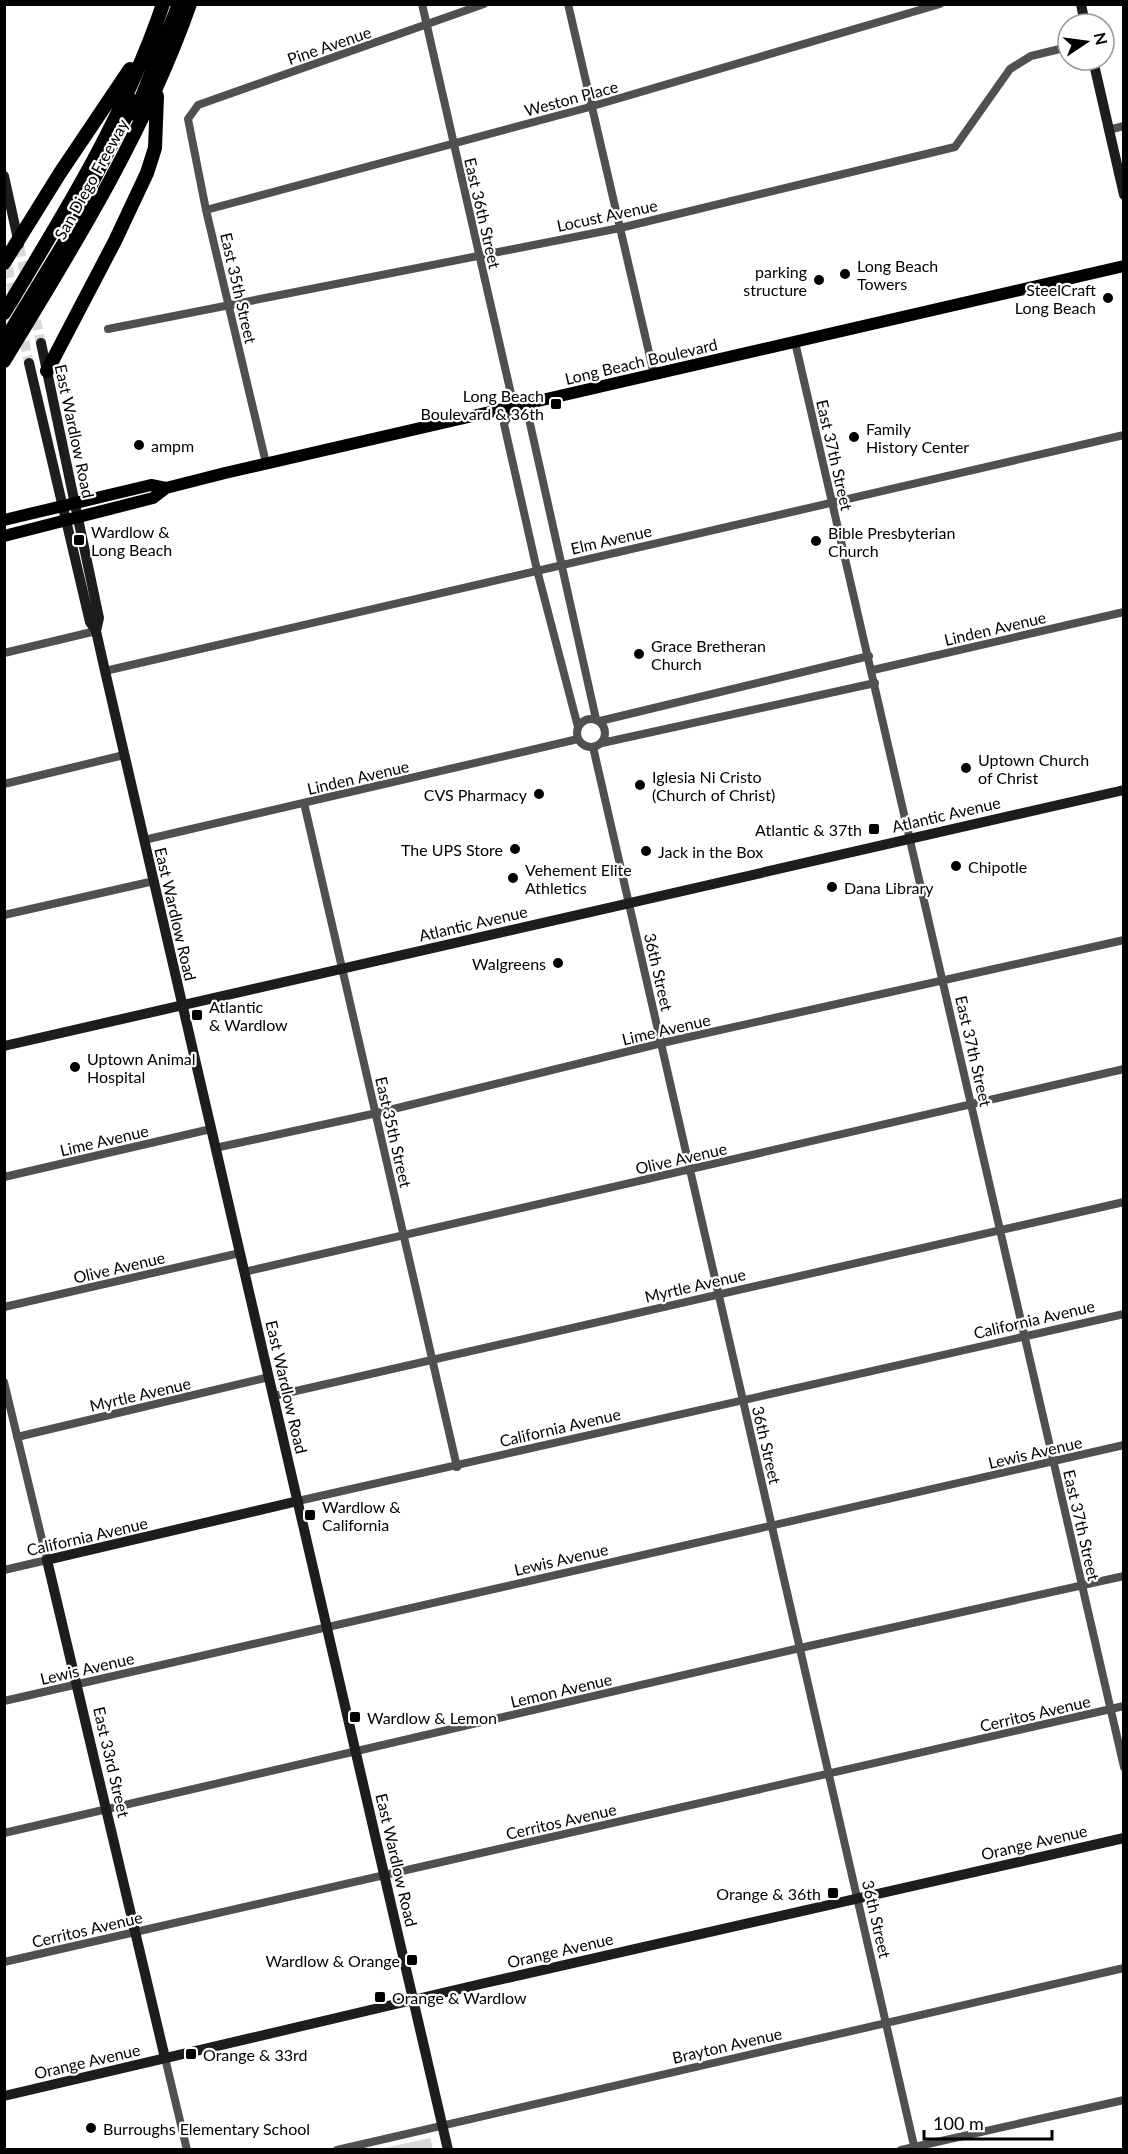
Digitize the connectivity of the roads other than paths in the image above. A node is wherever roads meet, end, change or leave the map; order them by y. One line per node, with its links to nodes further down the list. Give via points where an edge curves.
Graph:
1 (163, 4): 10 (highway, San Diego Freeway)
2 (173, 4): 31 (highway, via 153,60 116,139)
3 (179, 4): 32 (highway, via 119,146)
4 (190, 4): 13 (highway, San Diego Freeway)
5 (422, 4): 9 (street, East 36th Street)
6 (484, 4): 9 (street, Pine Avenue)
7 (568, 4): 14 (street)
8 (940, 4): 14 (street, Weston Place)
9 (427, 25): 15 (street, Pine Avenue, via 198,105); 18 (street, East 36th Street)
10 (149, 43): 26 (highway, via 42,202); 29 (highway, San Diego Freeway, via 101,147)
11 (1056, 50): 22 (street, Locust Avenue, via 1031,56 1010,69 955,147)
12 (1096, 72): 17 (main road)
13 (157, 88): 35 (highway, San Diego Freeway, via 110,183); 37 (highway, via 155,148 147,173)
14 (591, 107): 18 (street, Weston Place); 22 (street)
15 (188, 118): 21 (street, East 35th Street)
16 (1124, 126): 17 (street)
17 (1108, 130): 20 (main road)
18 (453, 144): 21 (street, Weston Place); 25 (street, East 36th Street)
19 (4, 176): 23 (main road)
20 (1124, 195)
21 (206, 210): 28 (street, East 35th Street)
22 (620, 228): 25 (street, Locust Avenue); 38 (street)
23 (20, 247)
24 (4, 252): 26 (main road)
25 (478, 255): 28 (street, Locust Avenue); 39 (street, East 36th Street)
26 (6, 265)
27 (1124, 266): 33 (main road, Long Beach Boulevard)
28 (230, 304): 30 (street, Locust Avenue); 41 (street, East 35th Street)
29 (4, 313)
30 (108, 329)
31 (4, 332)
32 (4, 342)
33 (795, 342): 38 (main road, Long Beach Boulevard); 44 (street, East 37th Street)
34 (41, 343): 37 (main road, East Wardlow Road)
35 (4, 361)
36 (29, 363): 45 (main road, East Wardlow Road)
37 (47, 371): 43 (main road, East Wardlow Road)
38 (654, 375): 39 (main road, Long Beach Boulevard)
39 (514, 407): 41 (main road, Long Beach Boulevard); 50 (street, East 36th Street, via 529,419); 51 (street, East 36th Street, via 504,424)
40 (1124, 435): 44 (street, Elm Avenue)
41 (266, 463): 42 (main road, Long Beach Boulevard)
42 (166, 488): 43 (main road, Long Beach Boulevard, via 151,485); 46 (main road, Long Beach Boulevard, via 153,498)
43 (75, 503): 45 (main road, Long Beach Boulevard); 46 (main road, East Wardlow Road)
44 (832, 503): 50 (street, Elm Avenue); 55 (street, East 37th Street)
45 (62, 506): 47 (main road, Long Beach Boulevard); 48 (main road, East Wardlow Road)
46 (78, 518): 48 (main road, Long Beach Boulevard); 53 (main road, East Wardlow Road, via 99,618)
47 (4, 520)
48 (66, 521): 49 (main road, Long Beach Boulevard); 53 (main road, East Wardlow Road, via 90,622)
49 (4, 536)
50 (563, 564): 51 (street, Elm Avenue); 59 (street, East 36th Street)
51 (537, 570): 56 (street, Elm Avenue); 60 (street, East 36th Street)
52 (1124, 612): 57 (street, Linden Avenue)
53 (96, 631): 54 (street); 56 (main road, East Wardlow Road)
54 (4, 653)
55 (869, 656): 57 (street, East 37th Street); 59 (street)
56 (105, 670): 64 (main road, East Wardlow Road)
57 (873, 670): 58 (street, East 37th Street)
58 (875, 683): 62 (street); 68 (street, East 37th Street)
59 (598, 720): 60 (street, via 587,719); 62 (street, via 606,734)
60 (578, 727): 61 (street)
61 (578, 739): 63 (street, via 584,746); 67 (street, Linden Avenue)
62 (602, 743): 63 (street)
63 (593, 747): 71 (street, 36th Street)
64 (124, 755): 65 (street); 69 (main road, East Wardlow Road)
65 (4, 784)
66 (1124, 790): 68 (main road, Atlantic Avenue)
67 (304, 803): 69 (street, Linden Avenue); 74 (street, East 35th Street)
68 (911, 836): 71 (main road, Atlantic Avenue); 75 (street, East 37th Street)
69 (144, 840): 70 (main road, East Wardlow Road)
70 (154, 881): 72 (street); 76 (main road, East Wardlow Road)
71 (629, 903): 74 (main road, Atlantic Avenue); 77 (street, 36th Street)
72 (4, 915)
73 (1124, 940): 75 (street, Lime Avenue)
74 (342, 968): 76 (main road, Atlantic Avenue); 81 (street, East 35th Street)
75 (944, 980): 77 (street, Lime Avenue); 80 (street, East 37th Street)
76 (182, 1006): 78 (main road, Atlantic Avenue); 82 (main road, East Wardlow Road)
77 (662, 1043): 81 (street, Lime Avenue); 84 (street, 36th Street)
78 (4, 1046)
79 (1124, 1069): 80 (street, Olive Avenue)
80 (972, 1104): 84 (street, Olive Avenue); 87 (street, East 37th Street)
81 (377, 1113): 83 (street, Lime Avenue); 88 (street, East 35th Street)
82 (210, 1129): 83 (main road, East Wardlow Road); 85 (street, Lime Avenue)
83 (215, 1148): 89 (main road, East Wardlow Road)
84 (690, 1169): 88 (street, Olive Avenue); 91 (street, 36th Street)
85 (4, 1176)
86 (1124, 1202): 87 (street, Myrtle Avenue)
87 (1000, 1231): 91 (street, Myrtle Avenue); 94 (street, East 37th Street)
88 (405, 1237): 90 (street, Olive Avenue); 95 (street, East 35th Street)
89 (240, 1253): 90 (main road, East Wardlow Road); 92 (street, Olive Avenue)
90 (244, 1272): 96 (main road, East Wardlow Road)
91 (719, 1293): 95 (street, Myrtle Avenue); 99 (street, 36th Street)
92 (4, 1307)
93 (1124, 1314): 94 (street, California Avenue)
94 (1024, 1336): 99 (street, California Avenue); 102 (street, East 37th Street)
95 (433, 1361): 98 (street, Myrtle Avenue); 103 (street, East 35th Street)
96 (269, 1377): 98 (main road, East Wardlow Road); 100 (street, Myrtle Avenue)
97 (4, 1382): 100 (street, East 33rd Street)
98 (274, 1396): 104 (main road, East Wardlow Road)
99 (742, 1400): 103 (street, California Avenue); 105 (street, 36th Street)
100 (17, 1437): 106 (street, East 33rd Street)
101 (1124, 1445): 102 (street, Lewis Avenue)
102 (1054, 1461): 105 (street, Lewis Avenue); 109 (street, East 37th Street)
103 (457, 1467): 104 (street, California Avenue)
104 (298, 1501): 106 (main road, California Avenue); 110 (main road, East Wardlow Road)
105 (771, 1524): 110 (street, Lewis Avenue); 111 (street, 36th Street)
106 (47, 1560): 107 (street, California Avenue); 112 (main road, East 33rd Street)
107 (4, 1570)
108 (1124, 1576): 109 (street, Lemon Avenue)
109 (1082, 1586): 111 (street, Lemon Avenue); 115 (street, East 37th Street)
110 (327, 1626): 112 (street, Lewis Avenue); 116 (main road, East Wardlow Road)
111 (800, 1648): 116 (street, Lemon Avenue); 118 (street, 36th Street)
112 (78, 1684): 113 (street, Lewis Avenue); 119 (main road, East 33rd Street)
113 (4, 1701)
114 (1124, 1706): 115 (street, Cerritos Avenue)
115 (1110, 1710): 117 (street, East 37th Street); 118 (street, Cerritos Avenue)
116 (356, 1751): 119 (street, Lemon Avenue); 122 (main road, East Wardlow Road)
117 (1124, 1767)
118 (829, 1773): 122 (street, Cerritos Avenue); 123 (street, 36th Street)
119 (107, 1809): 120 (street, Lemon Avenue); 124 (main road, East 33rd Street)
120 (4, 1833)
121 (1124, 1838): 123 (main road, Orange Avenue)
122 (385, 1875): 124 (street, Cerritos Avenue); 127 (main road, East Wardlow Road)
123 (858, 1898): 127 (main road, Orange Avenue); 128 (street, 36th Street)
124 (136, 1932): 125 (street, Cerritos Avenue); 129 (main road, East 33rd Street)
125 (4, 1962)
126 (1124, 1968): 128 (street, Brayton Avenue)
127 (414, 2000): 129 (main road, Orange Avenue); 132 (main road, East Wardlow Road)
128 (886, 2021): 132 (street, Brayton Avenue); 133 (street, 36th Street)
129 (165, 2058): 130 (main road, Orange Avenue); 134 (street, East 33rd Street)
130 (4, 2096)
131 (1124, 2100): 133 (street)
132 (442, 2125): 135 (street, Brayton Avenue); 136 (main road, East Wardlow Road)
133 (915, 2148): 137 (street)
134 (187, 2150)
135 (337, 2150)
136 (448, 2150)
137 (901, 2150)

